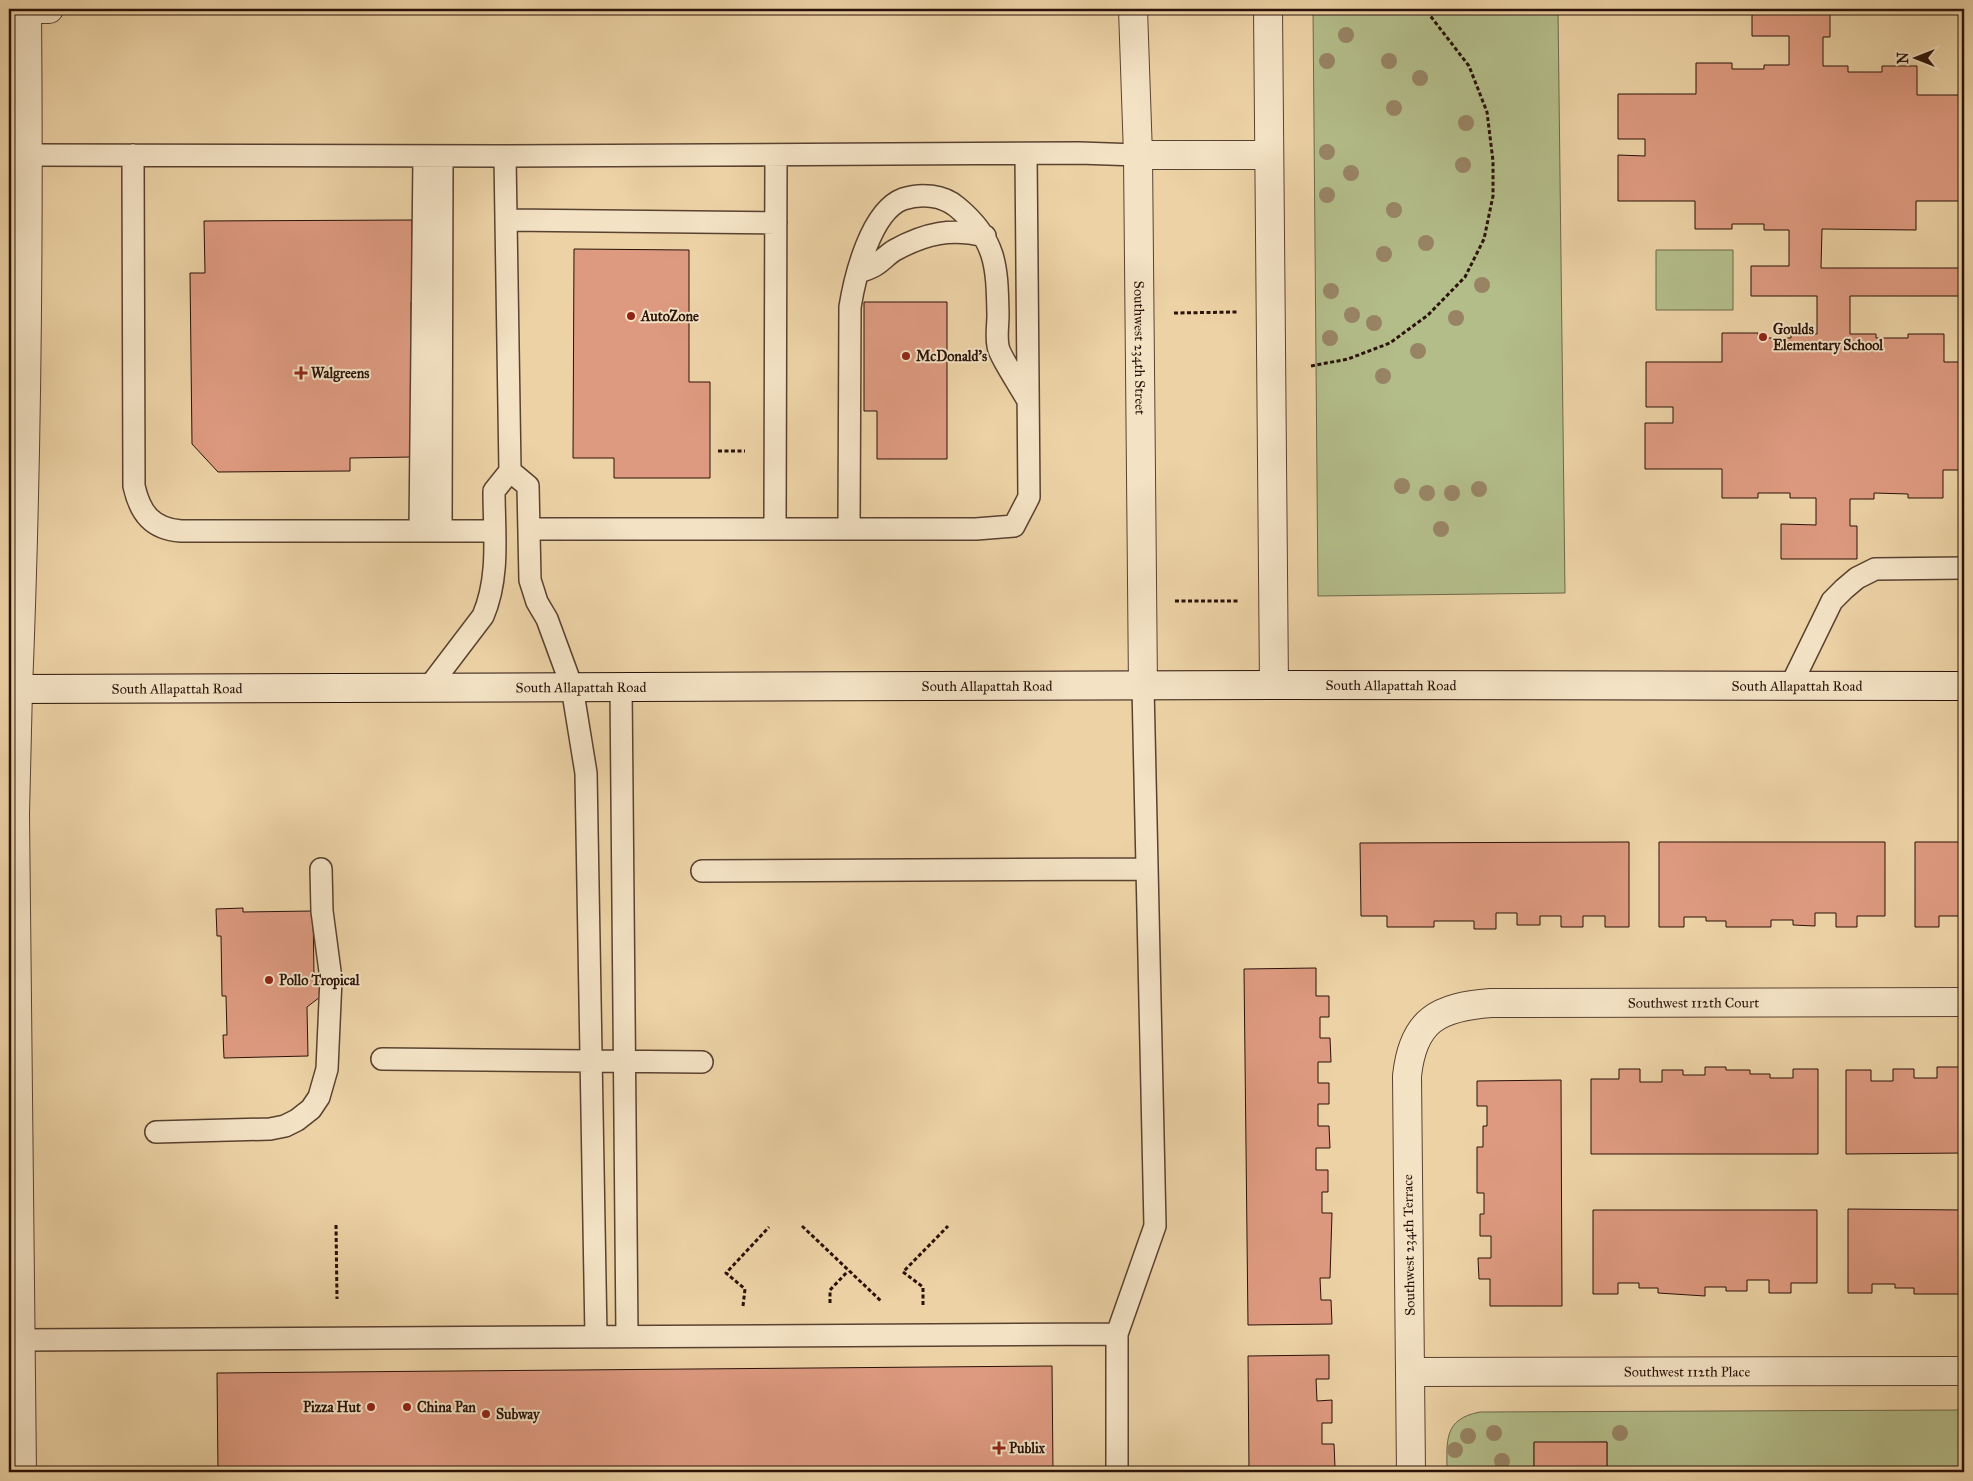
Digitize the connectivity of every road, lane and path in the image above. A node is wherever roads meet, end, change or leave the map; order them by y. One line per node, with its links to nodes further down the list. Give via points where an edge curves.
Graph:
1 (27, 9): 2 (street); 7 (street)
2 (49, 9)
3 (1133, 9): 10 (street, Southwest 234th Street)
4 (1268, 9): 11 (street)
5 (1425, 9): 20 (path, via 1469,66 1487,112 1492,196 1484,239 1465,277 1428,315 1390,343 1348,359)
6 (1026, 154): 9 (lane); 10 (lane); 21 (lane)
7 (28, 155): 8 (lane); 41 (street, via 22,583)
8 (133, 155): 12 (lane); 29 (lane, via 133,474 137,498 146,515 154,523 171,530)
9 (776, 155): 13 (lane); 15 (lane)
10 (1138, 155): 11 (street); 39 (street, Southwest 234th Street)
11 (1269, 155): 34 (street)
12 (433, 156): 13 (lane); 28 (lane); 29 (lane)
13 (505, 156): 14 (lane)
14 (506, 220): 15 (lane); 24 (lane)
15 (776, 223): 26 (lane)
16 (985, 236): 17 (lane, via 966,232 930,236 896,250 876,265); 17 (lane, via 952,202 933,196 903,199 882,215 867,244); 21 (lane, via 997,278 998,347)
17 (859, 272): 27 (lane, via 850,308)
18 (1243, 312): 19 (path)
19 (1164, 313)
20 (1311, 366)
21 (1028, 401): 27 (lane, via 1030,497 1014,526)
22 (718, 451): 23 (path)
23 (750, 451)
24 (510, 471): 25 (lane, via 528,486); 30 (lane, via 494,490)
25 (529, 528): 26 (lane); 37 (lane, via 533,592 547,619)
26 (775, 528): 27 (lane)
27 (849, 528)
28 (441, 530): 29 (lane); 30 (lane)
29 (420, 531)
30 (494, 531): 36 (lane, via 494,570 489,602 483,616)
31 (1964, 568): 40 (lane, via 1875,569 1857,578 1832,601)
32 (1174, 600): 33 (path)
33 (1242, 601)
34 (1274, 685): 39 (street, South Allapattah Road); 40 (street, South Allapattah Road)
35 (1964, 686): 40 (street, South Allapattah Road)
36 (429, 687): 37 (street, South Allapattah Road); 41 (street, South Allapattah Road)
37 (572, 687): 38 (street, South Allapattah Road); 48 (lane, via 586,773)
38 (621, 687): 39 (street, South Allapattah Road); 49 (lane)
39 (1143, 687): 43 (lane)
40 (1790, 687)
41 (13, 689): 65 (street)
42 (321, 869): 51 (lane, via 322,911 331,979 327,1069 319,1097 311,1109 285,1126)
43 (1147, 869): 44 (lane); 62 (lane, via 1154,1226)
44 (702, 871)
45 (1964, 1002): 46 (street, Southwest 112th Court, via 1491,1003 1454,1008)
46 (1426, 1022): 67 (street, Southwest 234th Terrace, via 1409,1059 1407,1076)
47 (382, 1058): 48 (lane)
48 (591, 1060): 49 (lane); 64 (lane)
49 (625, 1061): 50 (lane); 63 (lane)
50 (702, 1062)
51 (156, 1132)
52 (336, 1225): 57 (path)
53 (802, 1226): 56 (path)
54 (948, 1226): 59 (path, via 903,1272 923,1287)
55 (769, 1227): 61 (path, via 726,1273 744,1289)
56 (848, 1271): 58 (path); 60 (path, via 830,1290)
57 (337, 1299)
58 (882, 1302)
59 (923, 1307)
60 (830, 1309)
61 (743, 1310)
62 (1116, 1334): 63 (lane); 69 (lane)
63 (627, 1336): 64 (lane)
64 (596, 1337): 65 (lane)
65 (21, 1340): 68 (street)
66 (1964, 1371): 67 (street, Southwest 112th Place)
67 (1411, 1372): 70 (street, Southwest 234th Terrace)
68 (22, 1472)
69 (1116, 1472)
70 (1411, 1472)

